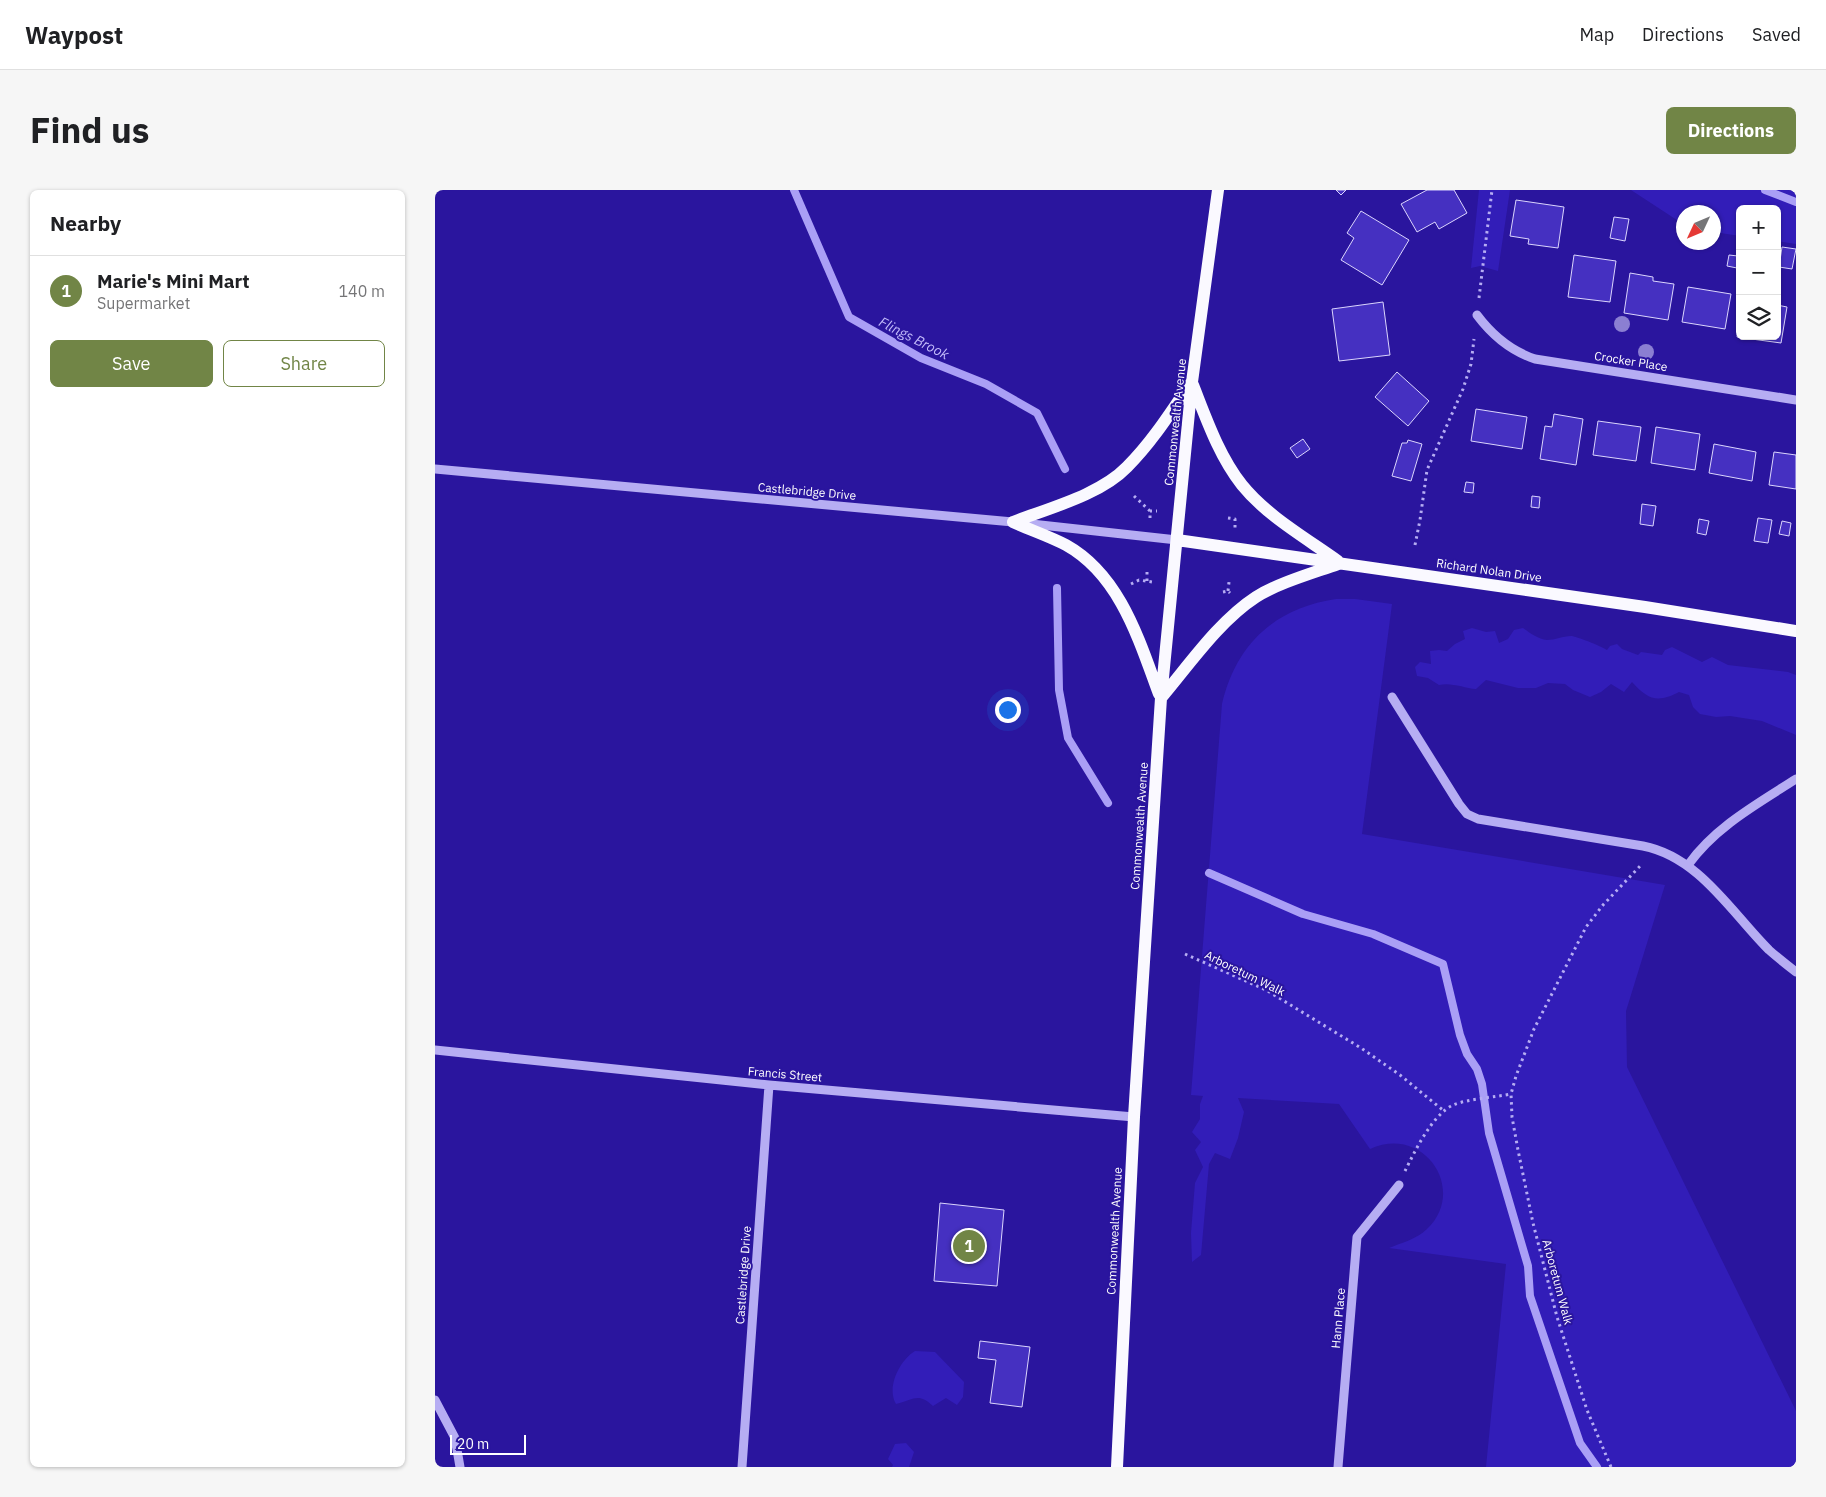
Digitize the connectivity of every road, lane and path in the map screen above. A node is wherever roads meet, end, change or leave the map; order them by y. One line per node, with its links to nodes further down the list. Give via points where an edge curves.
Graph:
1 (1218, 190): 4 (main road, Commonwealth Avenue)
2 (1492, 190): 3 (path)
3 (1477, 315): 5 (street, Crocker Place, via 1503,342 1524,356 1535,359); 17 (path, via 1471,364 1427,470)
4 (1192, 382): 14 (main road, via 1153,438 1127,468 1081,496); 16 (main road, Commonwealth Avenue); 18 (main road, via 1224,456 1242,485 1263,506)
5 (1796, 400)
6 (435, 469): 14 (street, Castlebridge Drive)
7 (1134, 496): 8 (path)
8 (1150, 511): 9 (path); 11 (path)
9 (1157, 511)
10 (1239, 514): 13 (path)
11 (1150, 518)
12 (1228, 518): 13 (path)
13 (1235, 519): 15 (path)
14 (1013, 522): 16 (street, Castlebridge Drive); 27 (main road, via 1066,545 1103,576 1120,601 1139,640)
15 (1235, 528)
16 (1177, 540): 18 (main road, Richard Nolan Drive); 27 (main road, Commonwealth Avenue)
17 (1415, 545)
18 (1340, 563): 25 (main road, Richard Nolan Drive); 27 (main road, via 1274,589 1242,608 1223,625)
19 (1147, 571): 20 (path)
20 (1147, 581): 21 (path); 23 (path, via 1139,580)
21 (1152, 582)
22 (1229, 582): 24 (path)
23 (1126, 586)
24 (1229, 591)
25 (1796, 631)
26 (1392, 697): 29 (street, via 1459,804 1472,817)
27 (1161, 698): 37 (main road, Commonwealth Avenue)
28 (1796, 779): 30 (street, via 1714,834)
29 (1657, 849): 30 (street); 35 (path, Arboretum Walk, via 1591,919 1534,1029)
30 (1688, 865): 32 (street, via 1770,950)
31 (1185, 954): 36 (path, Arboretum Walk, via 1266,990 1353,1042)
32 (1796, 972)
33 (435, 1050): 34 (street, Francis Street)
34 (769, 1085): 37 (street, Francis Street); 41 (street, Castlebridge Drive)
35 (1511, 1094): 36 (path, via 1453,1105); 44 (path, Arboretum Walk, via 1521,1166 1557,1318 1587,1410)
36 (1444, 1111): 38 (path, via 1416,1149)
37 (1134, 1117): 42 (main road, Commonwealth Avenue)
38 (1399, 1185): 43 (street, Hann Place, via 1357,1237)
39 (435, 1400): 40 (street, via 455,1438)
40 (461, 1467)
41 (742, 1467)
42 (1117, 1467)
43 (1338, 1467)
44 (1611, 1467)

